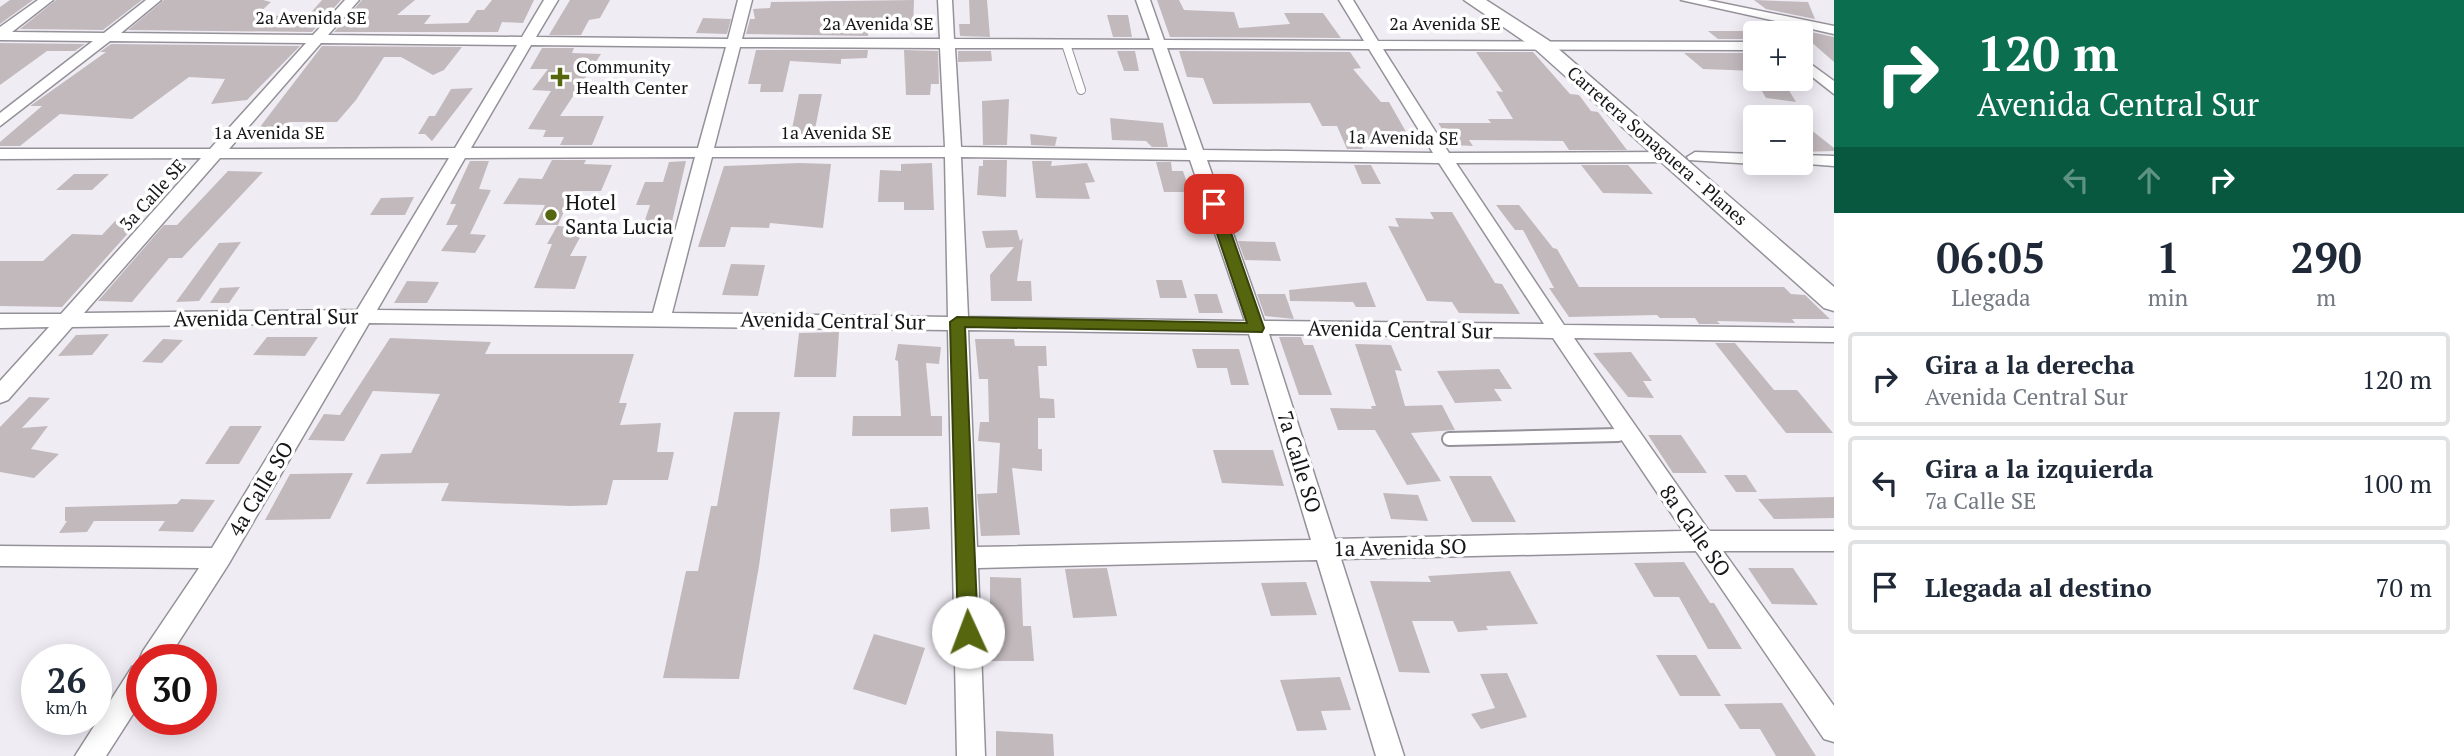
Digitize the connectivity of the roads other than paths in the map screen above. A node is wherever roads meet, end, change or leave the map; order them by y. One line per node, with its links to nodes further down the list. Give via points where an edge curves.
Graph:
1 (47, 0): 16 (street)
2 (154, 0): 17 (street)
3 (352, 0): 18 (street, 3a Calle SE)
4 (551, 0): 19 (street, 4a Calle SO)
5 (746, 0): 20 (street)
6 (945, 0): 21 (street)
7 (1143, 0): 24 (street, 7a Calle SO)
8 (1346, 0): 22 (street, 8a Calle SO)
9 (1473, 0): 25 (main road, Carretera Sonaguera - Planes)
10 (1489, 0): 25 (main road, Carretera Sonaguera - Planes)
11 (1688, 0): 13 (street)
12 (1730, 0): 13 (street)
13 (1742, 10): 14 (street); 15 (street)
14 (1754, 21)
15 (1834, 30)
16 (0, 35): 17 (street, 2a Avenida SE)
17 (108, 36): 18 (street, 2a Avenida SE); 30 (street)
18 (317, 37): 19 (street, 2a Avenida SE); 31 (street, 3a Calle SE)
19 (527, 39): 20 (street, 2a Avenida SE); 32 (street, 4a Calle SO)
20 (734, 43): 21 (street, 2a Avenida SE); 34 (street)
21 (945, 43): 23 (street, 2a Avenida SE); 33 (street)
22 (1372, 43): 24 (street, 2a Avenida SE); 25 (street, 2a Avenida SE); 38 (street, 8a Calle SO)
23 (1066, 44): 24 (street, 2a Avenida SE); 29 (lane)
24 (1159, 44): 36 (street, 7a Calle SO)
25 (1549, 44): 26 (street, 2a Avenida SE); 37 (main road, Carretera Sonaguera - Planes)
26 (1743, 46)
27 (1813, 71): 28 (street)
28 (1834, 89)
29 (1081, 90)
30 (0, 121)
31 (217, 152): 32 (street, 1a Avenida SE); 35 (street, 1a Avenida SE); 47 (street, 3a Calle SE)
32 (463, 152): 34 (street, 1a Avenida SE); 44 (street, 4a Calle SO)
33 (953, 152): 34 (street, 1a Avenida SE); 36 (street, 1a Avenida SE); 48 (street)
34 (705, 153): 45 (street)
35 (0, 154)
36 (1197, 154): 38 (street, 1a Avenida SE); 49 (street, 7a Calle SO)
37 (1683, 157): 38 (street, 1a Avenida SE); 39 (street, 1a Avenida SE); 42 (main road, Carretera Sonaguera - Planes); 43 (main road, Carretera Sonaguera - Planes)
38 (1442, 158): 50 (street, 8a Calle SO)
39 (1743, 159)
40 (1813, 160): 41 (street)
41 (1834, 161)
42 (1834, 281)
43 (1834, 302)
44 (364, 316): 45 (street, Avenida Central Sur); 47 (street, Avenida Central Sur); 59 (street, 4a Calle SO)
45 (661, 319): 48 (street, Avenida Central Sur)
46 (0, 321): 47 (street, Avenida Central Sur)
47 (66, 321): 52 (street, 3a Calle SE)
48 (957, 322): 49 (street, Avenida Central Sur); 60 (street)
49 (1257, 328): 50 (street, Avenida Central Sur); 57 (street, 7a Calle SO)
50 (1558, 332): 51 (street, Avenida Central Sur); 53 (street, 8a Calle SO)
51 (1834, 335)
52 (0, 395)
53 (1629, 435): 54 (lane); 55 (street, 8a Calle SO)
54 (1450, 439)
55 (1702, 541): 56 (street, 1a Avenida SO); 57 (street, 1a Avenida SO); 63 (street, 8a Calle SO)
56 (1834, 541)
57 (1326, 549): 60 (street, 1a Avenida SO); 66 (street, 7a Calle SO)
58 (0, 556): 59 (street)
59 (219, 558): 61 (street, 4a Calle SO)
60 (965, 558): 65 (street)
61 (163, 644)
62 (126, 700): 64 (street)
63 (1834, 729)
64 (89, 756)
65 (971, 756)
66 (1391, 756)

